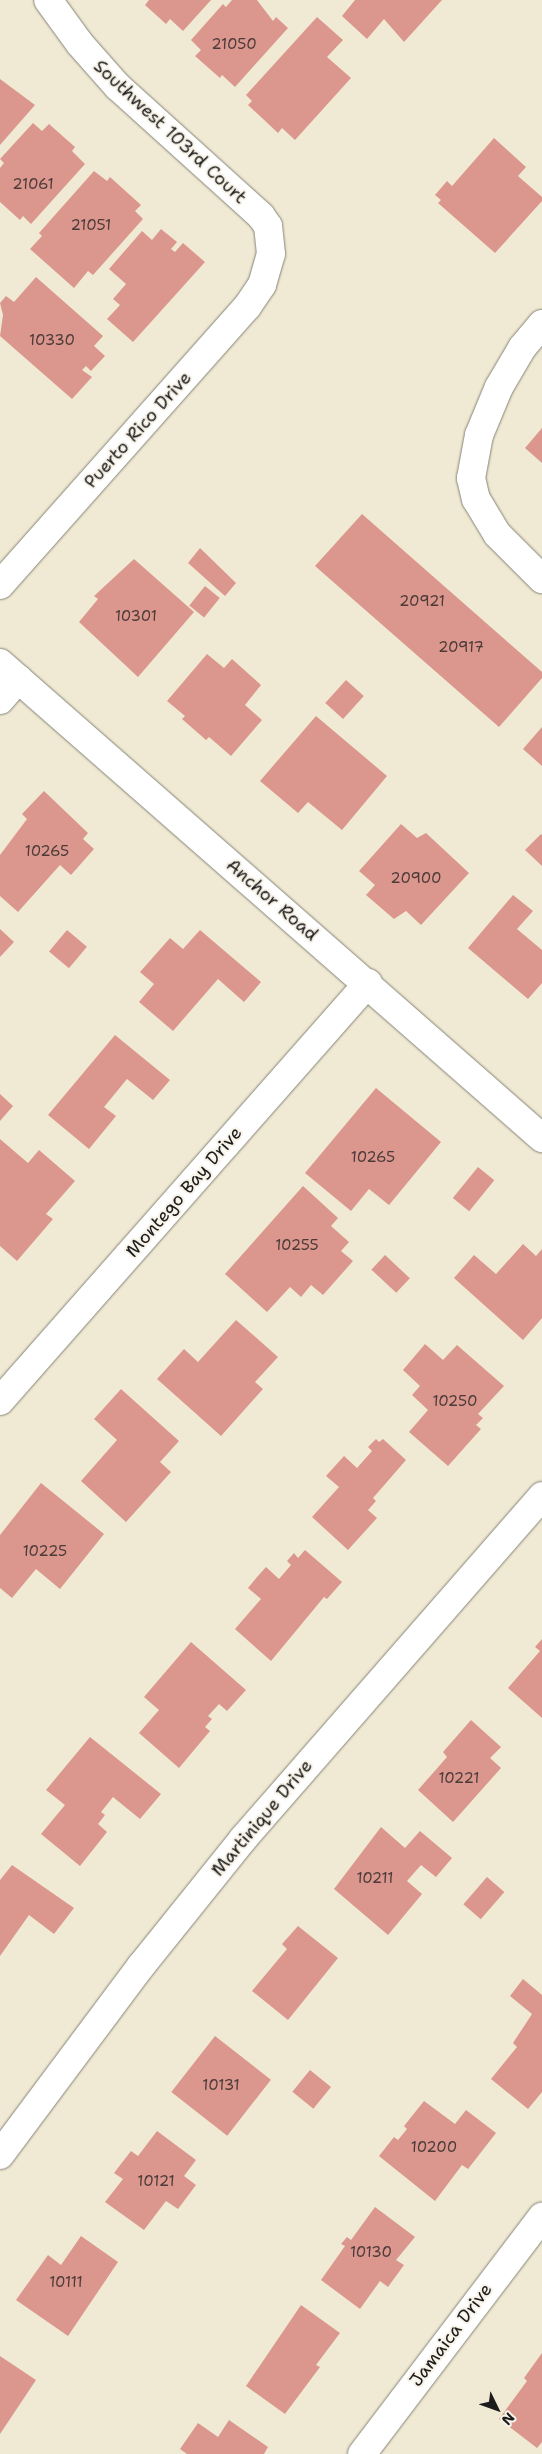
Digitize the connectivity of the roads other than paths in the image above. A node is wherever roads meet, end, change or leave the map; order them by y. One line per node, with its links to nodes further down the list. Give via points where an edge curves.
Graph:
1 (48, 0): 2 (street, Southwest 103rd Court, via 85,50 118,87 261,216 271,238)
2 (268, 269): 5 (street, Puerto Rico Drive, via 262,285 241,314)
3 (542, 324): 4 (street, via 522,348 499,387 479,435 471,478 484,516 497,534)
4 (542, 579)
5 (0, 585)
6 (9, 671): 7 (street); 8 (street, Anchor Road)
7 (0, 700)
8 (368, 983): 9 (street, Anchor Road); 10 (street, Montego Bay Drive)
9 (542, 1138)
10 (0, 1401)
11 (542, 1496): 12 (street, Martinique Drive, via 307,1763 200,1891)
12 (0, 2155)
13 (542, 2217): 14 (street, Jamaica Drive)
14 (362, 2454)

